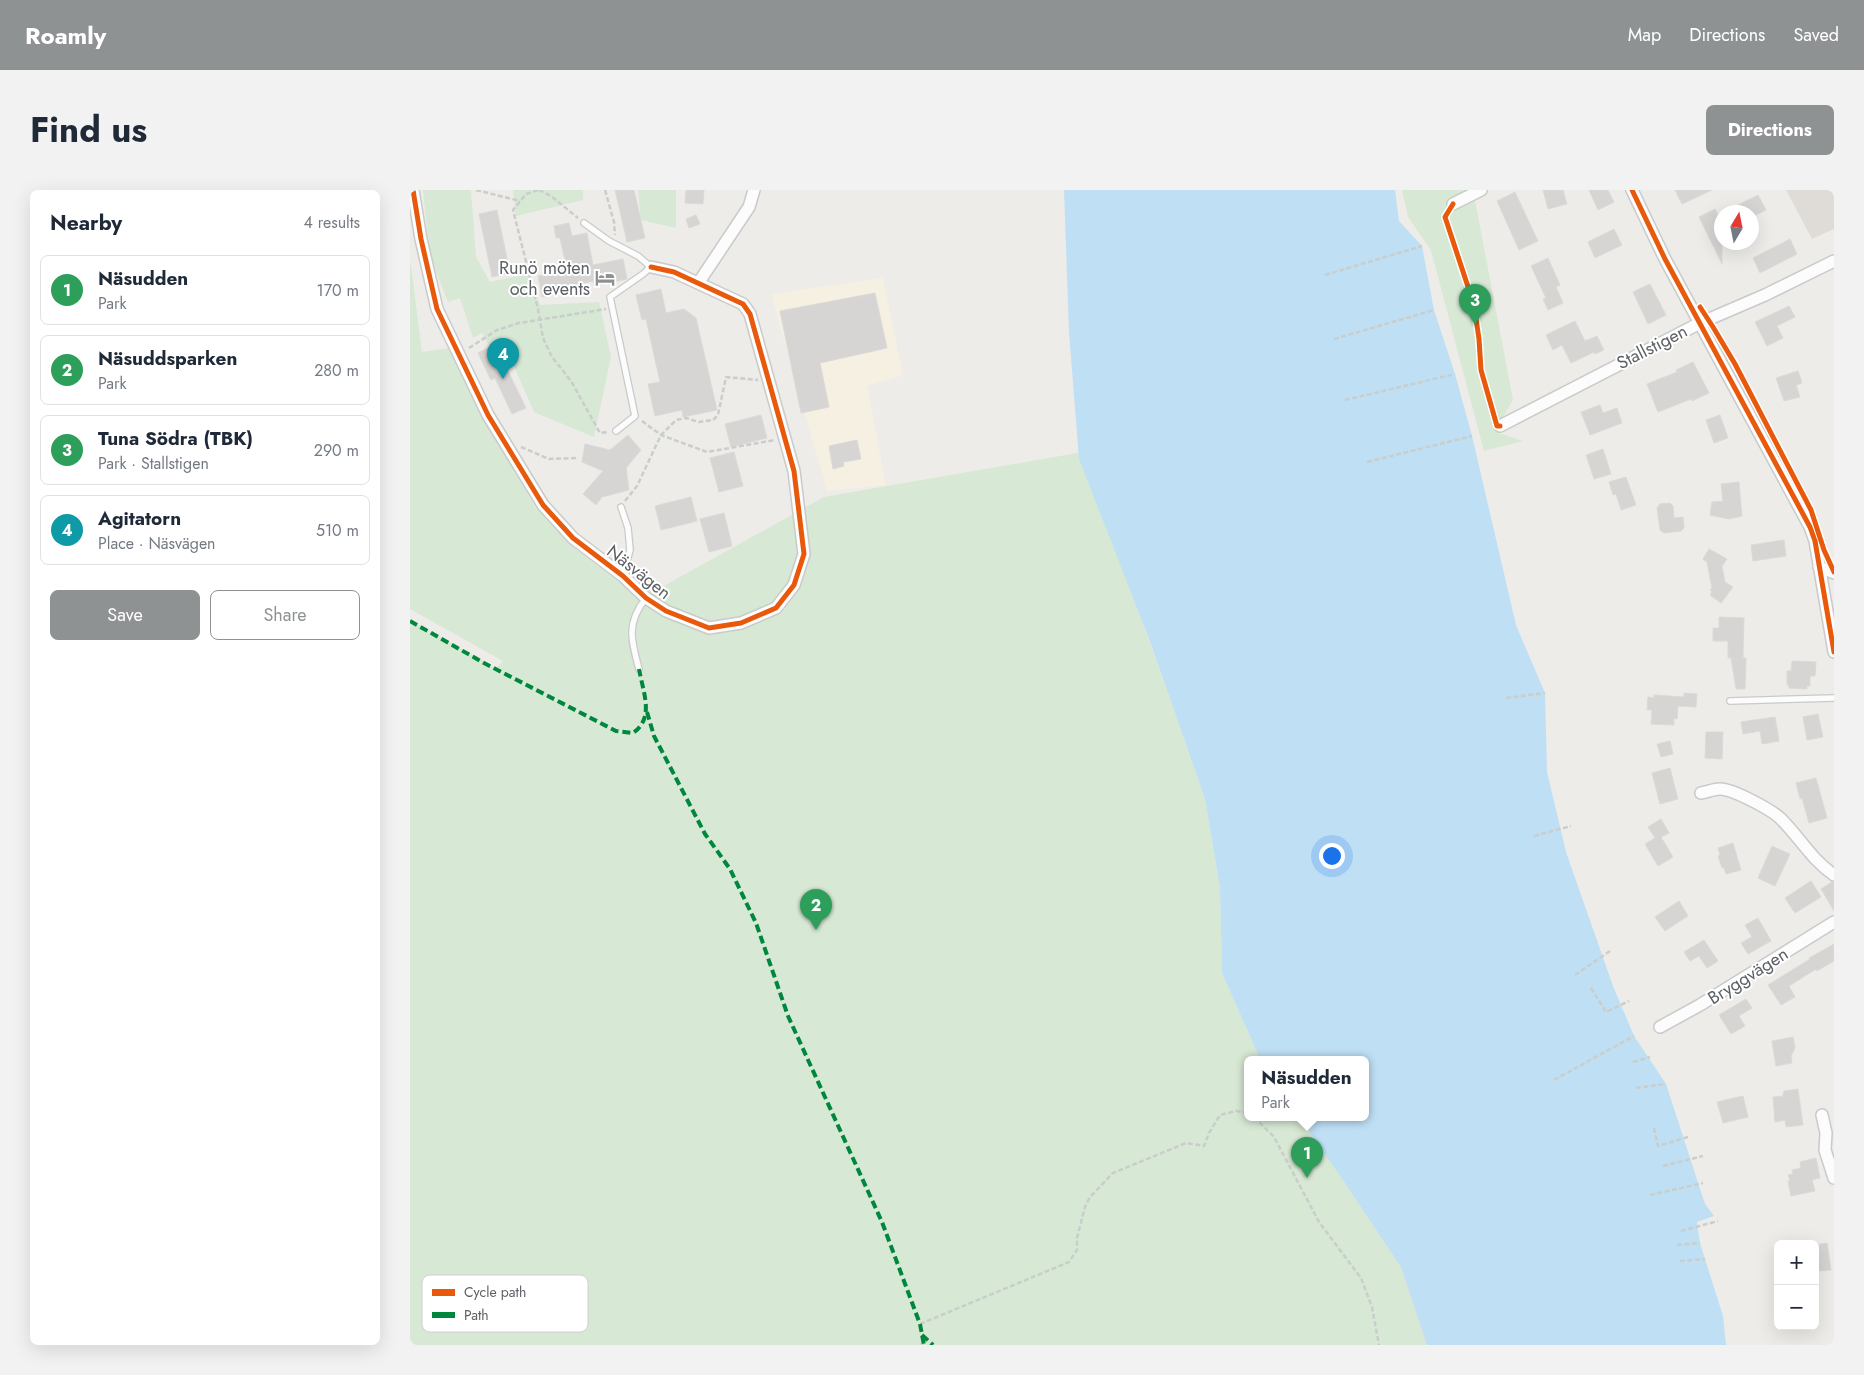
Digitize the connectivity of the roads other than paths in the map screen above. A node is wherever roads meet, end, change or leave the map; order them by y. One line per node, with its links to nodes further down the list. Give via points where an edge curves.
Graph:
1 (413, 190): 16 (street, Näsvägen, via 437,309 488,415 543,505 573,538)
2 (754, 190): 9 (street, via 749,207)
3 (1481, 190): 5 (street)
4 (1632, 190): 10 (street)
5 (1453, 204)
6 (584, 223): 8 (lane)
7 (1834, 261): 10 (street, Stallstigen)
8 (651, 267): 9 (street, Näsvägen); 12 (lane, via 610,297 635,416)
9 (699, 282): 17 (street, Näsvägen, via 743,304 750,314 794,471 804,554 794,585 776,608 741,623 709,628)
10 (1700, 323): 11 (street, Stallstigen); 14 (street, via 1810,526)
11 (1500, 426)
12 (616, 431)
13 (621, 507): 16 (lane, via 628,528 630,550)
14 (1819, 567): 15 (street); 18 (street)
15 (1834, 574)
16 (623, 576): 17 (street, Näsvägen)
17 (646, 598): 19 (lane, via 632,623 632,642)
18 (1834, 652)
19 (639, 669)
20 (1834, 698): 21 (lane)
21 (1730, 701)
22 (1701, 793): 23 (street, via 1721,789 1767,808)
23 (1834, 875)
24 (1834, 922): 25 (street, Bryggvägen)
25 (1660, 1028)
26 (1822, 1115): 27 (street, via 1825,1150)
27 (1834, 1178)

